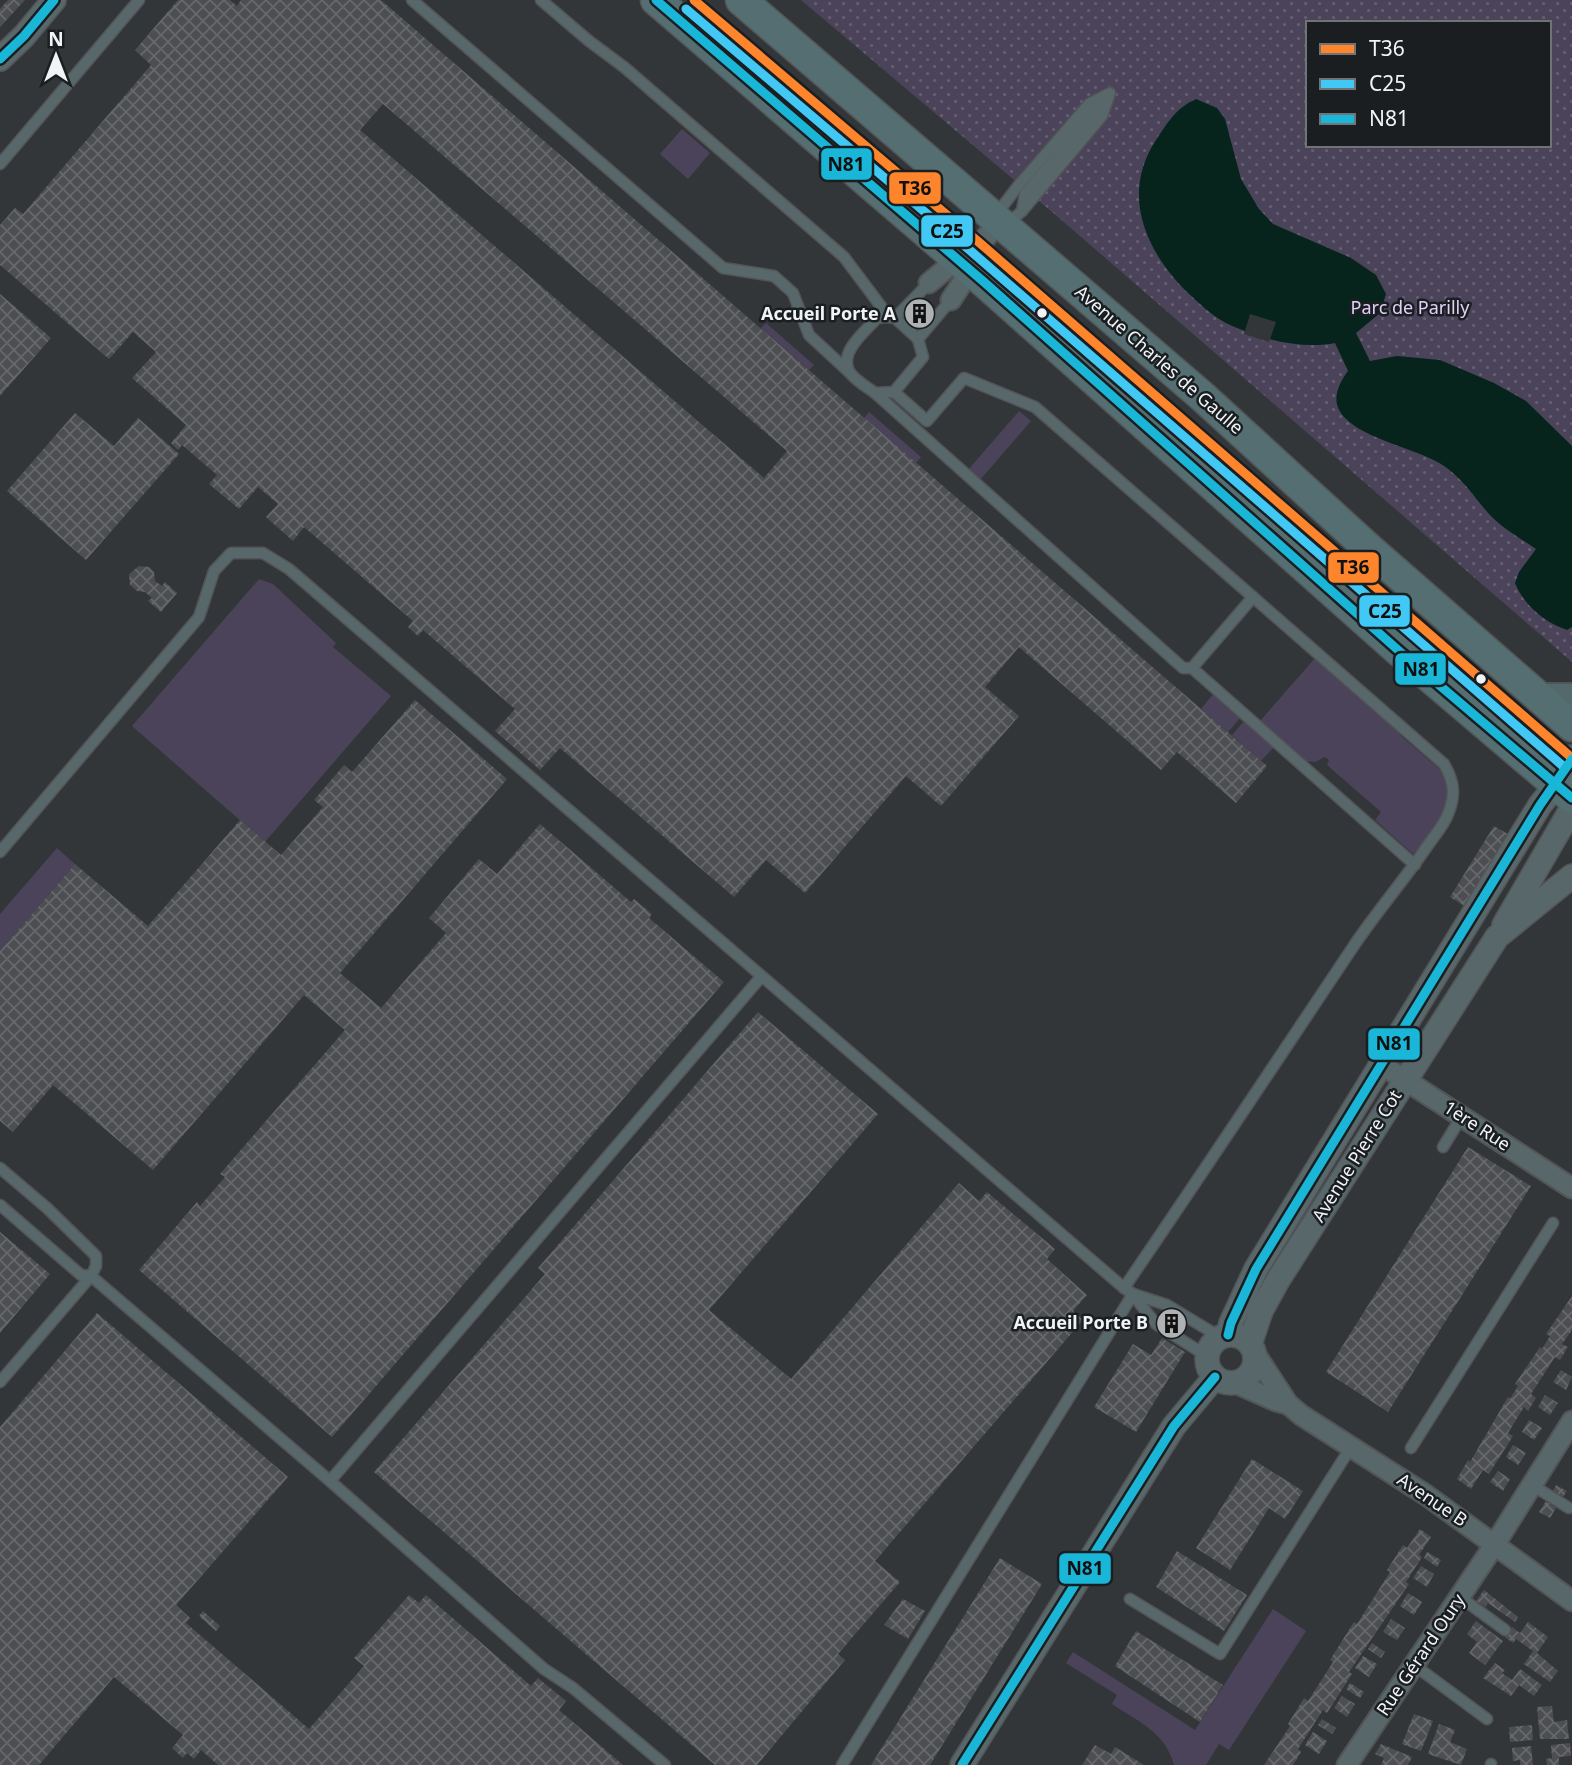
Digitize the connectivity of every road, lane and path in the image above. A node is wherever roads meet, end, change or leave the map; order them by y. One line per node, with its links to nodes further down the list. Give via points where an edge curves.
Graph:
1 (54, 0): 8 (street)
2 (139, 0): 10 (lane)
3 (412, 0): 17 (lane, via 723,268 774,276 793,293 809,335)
4 (541, 0): 15 (lane, via 844,257)
5 (656, 0): 12 (main road, Avenue Charles de Gaulle)
6 (694, 0): 12 (lane)
7 (741, 0): 12 (main road, Avenue Charles de Gaulle, via 980,203)
8 (0, 59)
9 (1110, 93): 11 (lane); 12 (lane, via 1102,116); 12 (lane, via 1089,104)
10 (0, 164)
11 (1025, 194): 12 (lane); 12 (lane)
12 (995, 228): 13 (street); 14 (street); 22 (main road, Avenue Charles de Gaulle, via 1203,397); 25 (lane, via 1489,688); 26 (main road, Avenue Charles de Gaulle, via 1398,650)
13 (929, 283): 15 (lane)
14 (951, 300): 16 (lane)
15 (892, 317): 16 (lane); 17 (lane, via 877,318 848,351)
16 (918, 339): 18 (lane, via 923,357)
17 (849, 372): 19 (lane)
18 (894, 391): 19 (lane); 20 (lane, via 927,421 964,378 1035,407)
19 (874, 393): 21 (lane, via 1183,667)
20 (1253, 597): 21 (lane); 28 (lane, via 1444,764 1454,788 1452,804)
21 (1192, 667): 28 (lane)
22 (1541, 697): 23 (main road); 24 (main road, Avenue Charles de Gaulle)
23 (1572, 697)
24 (1572, 726)
25 (1572, 759): 26 (main road)
26 (1568, 793): 30 (street, Avenue Pierre Cot); 32 (street, Avenue Pierre Cot, via 1540,805)
27 (0, 852): 31 (lane, via 199,617 214,571 231,553 262,553 289,569)
28 (1415, 865): 41 (lane, via 1357,940)
29 (1570, 876): 30 (street, Avenue Pierre Cot)
30 (1497, 937): 33 (street, Avenue Pierre Cot)
31 (761, 977): 41 (lane); 50 (lane)
32 (1381, 1065): 33 (street, 1ère Rue); 42 (street, Avenue Pierre Cot, via 1256,1269)
33 (1405, 1079): 34 (street, 1ère Rue); 43 (street, Avenue Pierre Cot, via 1278,1280 1261,1311)
34 (1462, 1116): 35 (lane); 37 (street, 1ère Rue)
35 (1443, 1147)
36 (0, 1168): 40 (lane, via 96,1256)
37 (1572, 1188)
38 (0, 1205): 40 (lane, via 81,1275)
39 (1552, 1223): 49 (lane)
40 (91, 1276): 45 (lane); 50 (lane)
41 (1128, 1291): 42 (lane, via 1167,1305); 44 (lane, via 1156,1324); 61 (lane)
42 (1224, 1336): 43 (street, via 1237,1335); 44 (street, via 1209,1348)
43 (1252, 1348): 44 (street, via 1255,1359 1244,1379); 46 (street, Avenue B)
44 (1218, 1372): 46 (street, Avenue B); 62 (street, via 1174,1426)
45 (0, 1382)
46 (1288, 1404): 48 (street, Avenue B)
47 (1572, 1420): 51 (street, Rue Gérard Oury)
48 (1351, 1447): 53 (street, Avenue B); 55 (lane, via 1220,1654)
49 (1411, 1448)
50 (330, 1481): 60 (lane, via 544,1669)
51 (1532, 1485): 52 (lane); 53 (street, Rue Gérard Oury)
52 (1569, 1508)
53 (1495, 1544): 54 (street, Rue Gérard Oury); 56 (street, Avenue B)
54 (1460, 1597): 57 (lane); 58 (street, Rue Gérard Oury)
55 (1130, 1599)
56 (1572, 1601)
57 (1505, 1630)
58 (1414, 1665): 59 (lane); 63 (street, Rue Gérard Oury)
59 (1487, 1719)
60 (665, 1765)
61 (842, 1765)
62 (962, 1765)
63 (1347, 1765)

